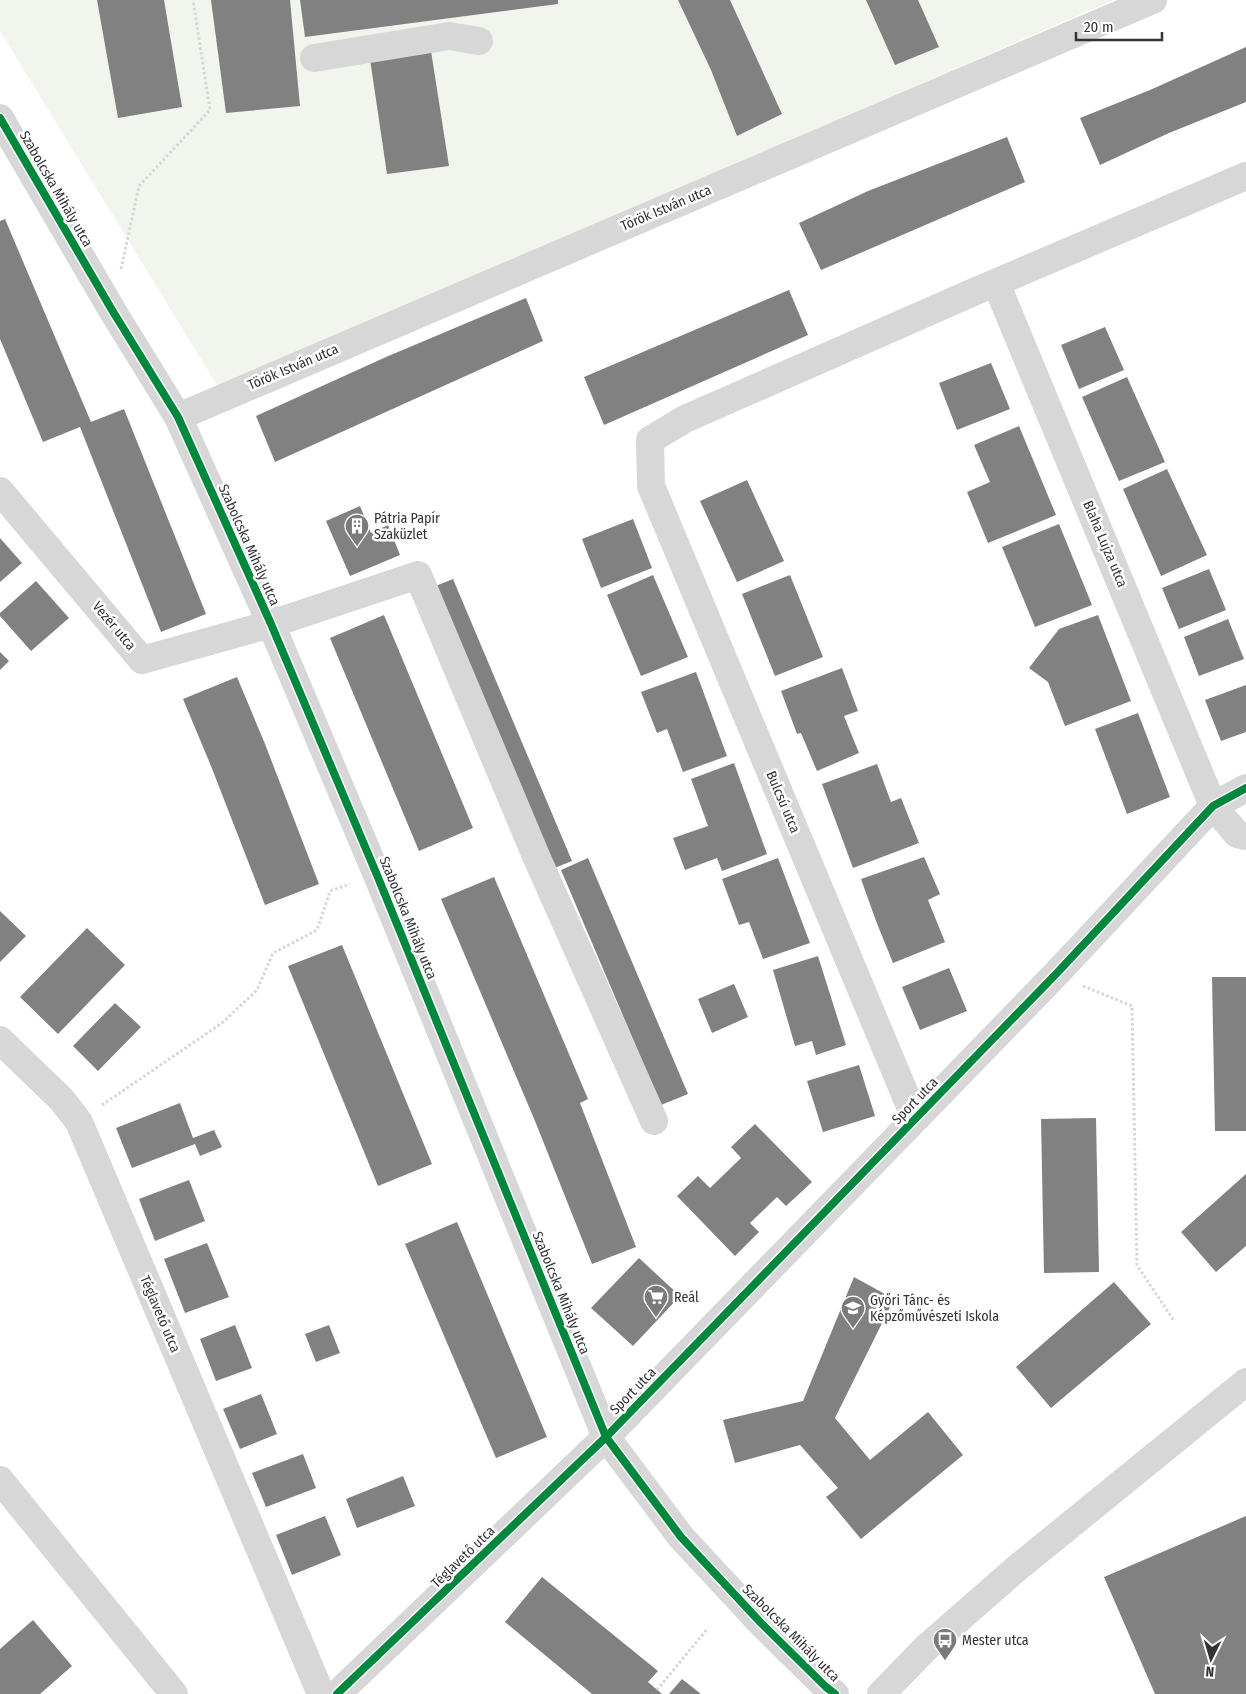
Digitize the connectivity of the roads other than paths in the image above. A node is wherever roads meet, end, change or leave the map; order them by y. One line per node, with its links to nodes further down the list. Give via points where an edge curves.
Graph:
1 (1153, 0): 7 (street, Török István utca)
2 (479, 41): 3 (street, via 449,36)
3 (314, 58)
4 (0, 118): 7 (street, Szabolcska Mihály utca)
5 (1246, 176): 6 (street)
6 (996, 283): 11 (street, Blaha Lujza utca); 14 (street, Bulcsú utca, via 685,419 650,440 651,486)
7 (178, 417): 9 (street, Szabolcska Mihály utca)
8 (0, 490): 9 (street, Vezér utca, via 142,660)
9 (271, 624): 15 (street, via 418,576 536,856); 17 (street, Szabolcska Mihály utca)
10 (1246, 788): 11 (street, Sport utca)
11 (1213, 806): 12 (street, Blaha Lujza utca, via 1237,834); 14 (street, Sport utca)
12 (1246, 836)
13 (0, 1040): 20 (street, Téglavető utca, via 62,1100 79,1122)
14 (916, 1118): 17 (street, Sport utca)
15 (654, 1121)
16 (1246, 1382): 23 (street, via 1016,1569 927,1647)
17 (606, 1437): 21 (street, Téglavető utca); 22 (street, Szabolcska Mihály utca, via 681,1537 761,1623)
18 (0, 1480): 19 (street)
19 (174, 1694)
20 (322, 1694)
21 (337, 1694)
22 (835, 1694)
23 (881, 1694)

